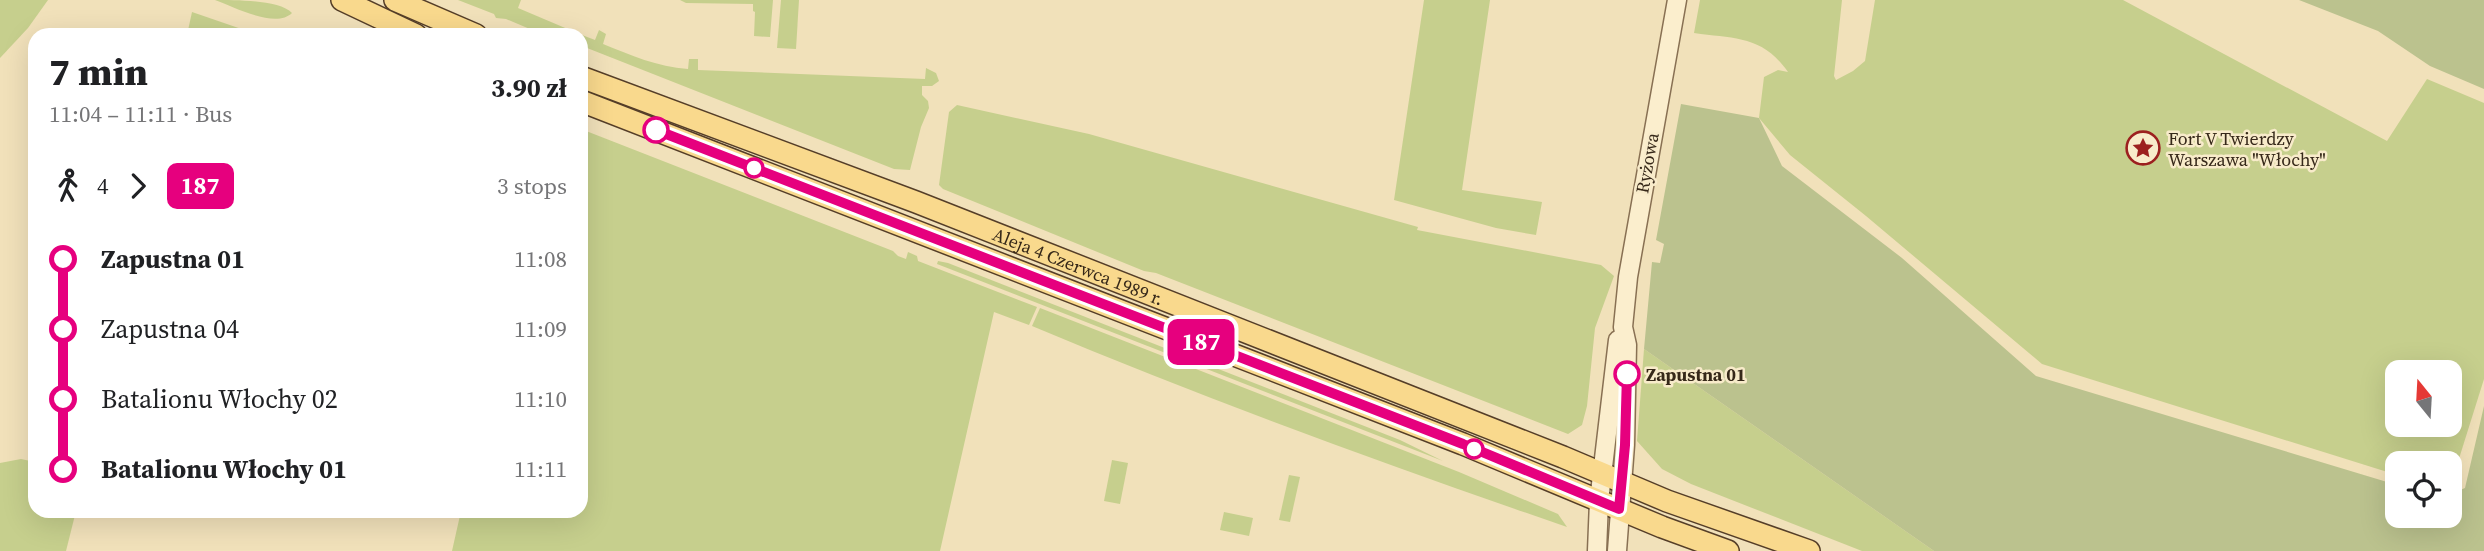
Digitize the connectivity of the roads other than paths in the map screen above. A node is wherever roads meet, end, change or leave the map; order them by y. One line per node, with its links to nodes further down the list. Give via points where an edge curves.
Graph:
1 (342, 0): 4 (main road)
2 (395, 0): 5 (main road)
3 (1677, 0): 8 (street, Ryżowa, via 1634,236)
4 (400, 28)
5 (460, 28)
6 (588, 80): 9 (main road, Aleja 4 Czerwca 1989 r., via 916,202)
7 (588, 104): 11 (main road, Aleja 4 Czerwca 1989 r.)
8 (1623, 327): 9 (street, Ryżowa, via 1617,344); 10 (street, Ryżowa, via 1627,373)
9 (1602, 473): 10 (main road, Aleja 4 Czerwca 1989 r.); 11 (street, Ryżowa)
10 (1622, 482): 11 (street, Ryżowa); 15 (main road, Aleja 4 Czerwca 1989 r.)
11 (1609, 505): 12 (street, Ryżowa); 13 (street, Ryżowa); 14 (main road, Aleja 4 Czerwca 1989 r.)
12 (1597, 551)
13 (1617, 551)
14 (1728, 551)
15 (1810, 551)

